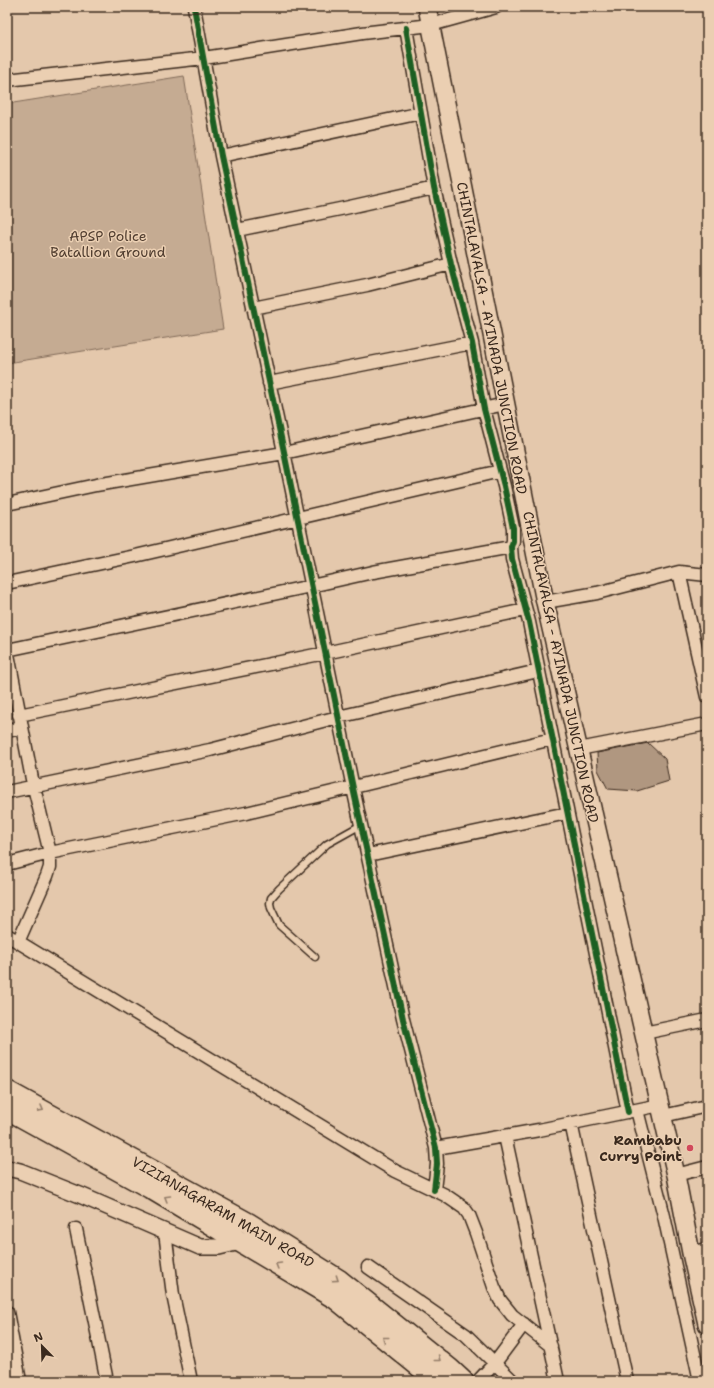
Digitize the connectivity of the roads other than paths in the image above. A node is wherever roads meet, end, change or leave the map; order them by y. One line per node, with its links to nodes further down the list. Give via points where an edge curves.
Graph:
1 (194, 7): 6 (street)
2 (427, 7): 4 (main road, CHINTALAVALSA - AYINADA JUNCTION ROAD)
3 (496, 7): 4 (street)
4 (431, 25): 5 (street); 16 (main road, CHINTALAVALSA - AYINADA JUNCTION ROAD)
5 (406, 28): 6 (street); 8 (street)
6 (204, 58): 7 (street); 9 (street)
7 (7, 80)
8 (421, 113): 9 (street); 10 (street)
9 (221, 156): 11 (street)
10 (434, 188): 11 (street); 12 (street)
11 (237, 230): 13 (street)
12 (451, 264): 13 (street, via 367,285); 14 (street)
13 (254, 308): 15 (street)
14 (472, 343): 15 (street); 17 (street)
15 (269, 383): 18 (street)
16 (505, 404): 17 (street); 27 (main road, CHINTALAVALSA - AYINADA JUNCTION ROAD)
17 (484, 409): 18 (street); 19 (street)
18 (284, 453): 20 (street, via 96,485); 21 (street)
19 (500, 471): 21 (street); 22 (street, via 512,528)
20 (7, 504)
21 (297, 518): 25 (street); 26 (street)
22 (511, 547): 26 (street); 28 (street)
23 (678, 572): 24 (street); 27 (street, via 597,593); 32 (street)
24 (707, 575)
25 (7, 583)
26 (311, 586): 29 (street); 30 (street)
27 (544, 602): 39 (main road, CHINTALAVALSA - AYINADA JUNCTION ROAD)
28 (525, 610): 30 (street); 31 (street)
29 (7, 650): 33 (street)
30 (325, 653): 33 (street); 34 (street)
31 (538, 672): 34 (street); 38 (street)
32 (707, 697)
33 (19, 715): 36 (street)
34 (338, 717): 40 (street, via 210,750); 41 (street)
35 (707, 724): 39 (street)
36 (22, 727): 37 (street); 40 (street)
37 (7, 730)
38 (552, 739): 41 (street); 43 (street)
39 (578, 749): 52 (main road, CHINTALAVALSA - AYINADA JUNCTION ROAD)
40 (34, 787): 42 (street); 45 (street)
41 (353, 788): 44 (street); 45 (street, via 246,814)
42 (7, 792)
43 (567, 813): 46 (street); 57 (street)
44 (361, 825): 46 (street); 50 (lane, via 327,844 271,898 271,908 279,925)
45 (50, 853): 47 (street); 49 (street, via 47,876)
46 (368, 855): 60 (street, via 403,1018)
47 (7, 864)
48 (7, 935): 49 (street)
49 (18, 942): 64 (street, via 396,1171)
50 (315, 957)
51 (707, 1020): 52 (street)
52 (644, 1033): 56 (main road, CHINTALAVALSA - AYINADA JUNCTION ROAD)
53 (7, 1091): 79 (highway, VIZIANAGARAM MAIN ROAD, one-way to 79, via 248,1223 339,1280)
54 (707, 1106): 56 (street)
55 (7, 1109): 67 (highway, VIZIANAGARAM MAIN ROAD, one-way to 55, via 150,1188)
56 (662, 1110): 57 (street); 63 (main road, CHINTALAVALSA - AYINADA JUNCTION ROAD)
57 (632, 1111): 58 (street); 84 (street, via 664,1216)
58 (571, 1123): 59 (street); 83 (street)
59 (505, 1136): 60 (street); 73 (street)
60 (436, 1148): 64 (street)
61 (707, 1167): 63 (street)
62 (7, 1168): 66 (street, via 80,1195)
63 (676, 1175): 68 (main road, CHINTALAVALSA - AYINADA JUNCTION ROAD)
64 (434, 1190): 71 (street, via 464,1208 469,1215 500,1300 512,1315)
65 (76, 1229): 76 (street)
66 (164, 1232): 67 (street, via 207,1248); 77 (street, via 173,1295)
67 (240, 1242): 78 (highway, VIZIANAGARAM MAIN ROAD, one-way to 67, via 336,1299)
68 (699, 1251): 72 (main road, CHINTALAVALSA - AYINADA JUNCTION ROAD)
69 (368, 1267): 74 (street, via 466,1335)
70 (7, 1312): 75 (street)
71 (524, 1324): 73 (street); 74 (street)
72 (707, 1324)
73 (551, 1346): 82 (street)
74 (495, 1363): 80 (street); 81 (street)
75 (20, 1381)
76 (107, 1381)
77 (191, 1381)
78 (437, 1381)
79 (464, 1381)
80 (478, 1381)
81 (513, 1381)
82 (558, 1381)
83 (627, 1381)
84 (700, 1381)

